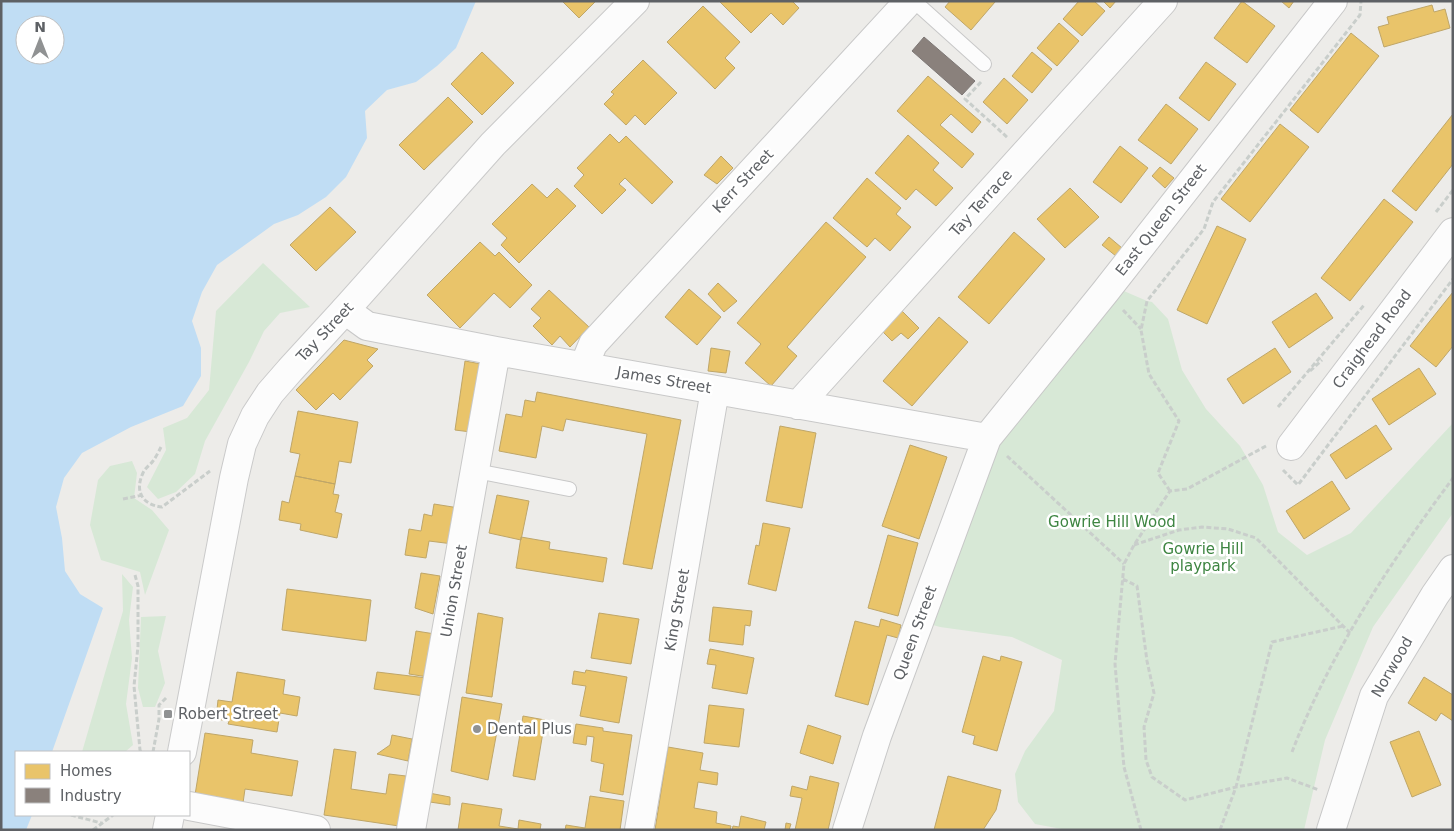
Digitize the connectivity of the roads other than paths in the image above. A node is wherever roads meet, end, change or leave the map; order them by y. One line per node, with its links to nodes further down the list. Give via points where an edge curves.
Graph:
1 (635, 1): 8 (street, Tay Street, via 493,144)
2 (909, 1): 10 (street, Kerr Street, via 593,344)
3 (914, 1): 6 (lane)
4 (1163, 1): 12 (street, Tay Terrace)
5 (1333, 1): 14 (street, East Queen Street, via 1105,292)
6 (985, 70)
7 (1444, 222): 13 (street, Craighead Road)
8 (345, 310): 9 (street, James Street, via 368,326); 19 (street, Tay Street, via 270,393 242,444)
9 (496, 351): 10 (street, James Street); 15 (street, Union Street)
10 (584, 366): 11 (street, James Street)
11 (715, 390): 12 (street, James Street); 25 (street, King Street)
12 (798, 405): 14 (street, James Street)
13 (1290, 446)
14 (997, 447): 26 (street, Queen Street, via 880,727)
15 (476, 471): 16 (lane); 24 (street, Union Street)
16 (569, 488)
17 (1453, 569): 18 (street, Norwood)
18 (1444, 600): 27 (street, Norwood, via 1374,696)
19 (182, 751)
20 (190, 806): 23 (street)
21 (170, 816): 22 (street)
22 (167, 830)
23 (316, 830)
24 (411, 830)
25 (639, 830)
26 (847, 830)
27 (1331, 830)

